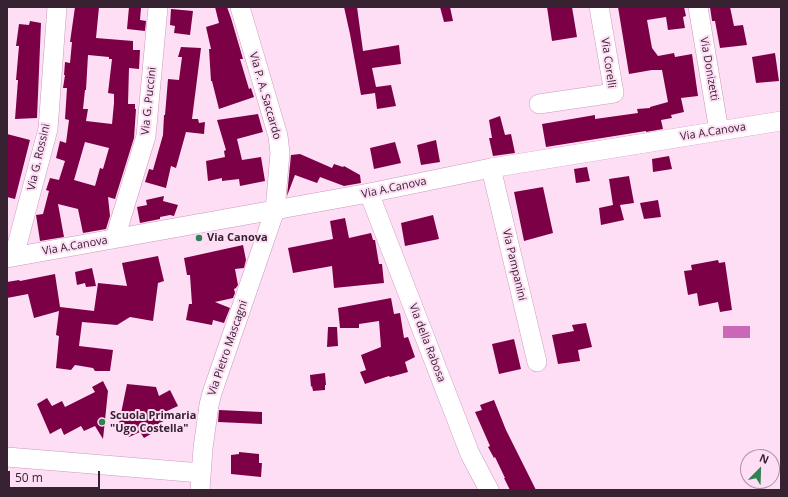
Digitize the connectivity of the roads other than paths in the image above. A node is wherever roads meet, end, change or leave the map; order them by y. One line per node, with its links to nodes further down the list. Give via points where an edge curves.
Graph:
1 (57, 7): 13 (street, Via G. Rossini, via 48,129)
2 (158, 7): 12 (street, Via G. Puccini, via 146,136)
3 (240, 7): 11 (street, Via P. A. Saccardo, via 278,136 280,153)
4 (599, 7): 6 (street, Via Corelli, via 614,93)
5 (698, 7): 8 (street, Via Donizetti)
6 (539, 104)
7 (781, 121): 8 (street, Via A.Canova)
8 (719, 131): 9 (street, Via A.Canova)
9 (491, 168): 10 (street, Via A.Canova); 14 (street, Via Pampanini)
10 (369, 193): 11 (street, Via A.Canova); 17 (street, Via della Rabosa, via 470,454)
11 (275, 210): 12 (street, Via A.Canova); 16 (street, Via Pietro Mascagni, via 212,392)
12 (115, 238): 13 (street, Via A.Canova)
13 (11, 257)
14 (537, 362)
15 (7, 456): 16 (street)
16 (200, 481)
17 (488, 490)

